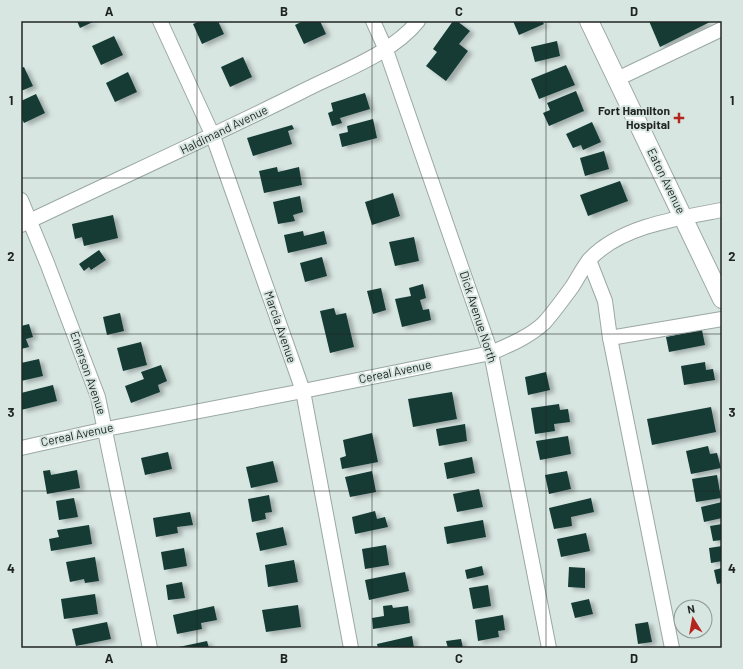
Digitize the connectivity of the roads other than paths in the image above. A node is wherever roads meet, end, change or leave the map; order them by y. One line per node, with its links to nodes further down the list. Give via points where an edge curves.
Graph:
1 (160, 21): 8 (street, Marcia Avenue)
2 (374, 21): 6 (street, Dick Avenue North)
3 (418, 21): 6 (street, Haldimand Avenue)
4 (590, 21): 7 (main road, Eaton Avenue)
5 (722, 29): 7 (street)
6 (386, 50): 8 (street, Haldimand Avenue); 17 (street, Dick Avenue North)
7 (617, 79): 11 (main road, Eaton Avenue)
8 (212, 136): 12 (street, Haldimand Avenue); 18 (street, Marcia Avenue)
9 (21, 200): 12 (street, Emerson Avenue)
10 (722, 210): 11 (street, Cereal Avenue)
11 (683, 217): 13 (street, Cereal Avenue, via 626,234 608,244); 14 (main road, Eaton Avenue)
12 (26, 223): 19 (street, Emerson Avenue, via 98,397)
13 (590, 260): 16 (street, via 604,301); 17 (street, Cereal Avenue, via 543,323 519,340)
14 (722, 299)
15 (722, 319): 16 (street)
16 (610, 338): 24 (street)
17 (491, 353): 18 (street, Cereal Avenue); 23 (street, Dick Avenue North)
18 (302, 391): 19 (street, Cereal Avenue); 22 (street, Marcia Avenue)
19 (106, 429): 20 (street, Cereal Avenue); 21 (street, Emerson Avenue)
20 (21, 448)
21 (150, 648)
22 (351, 648)
23 (549, 648)
24 (672, 648)

